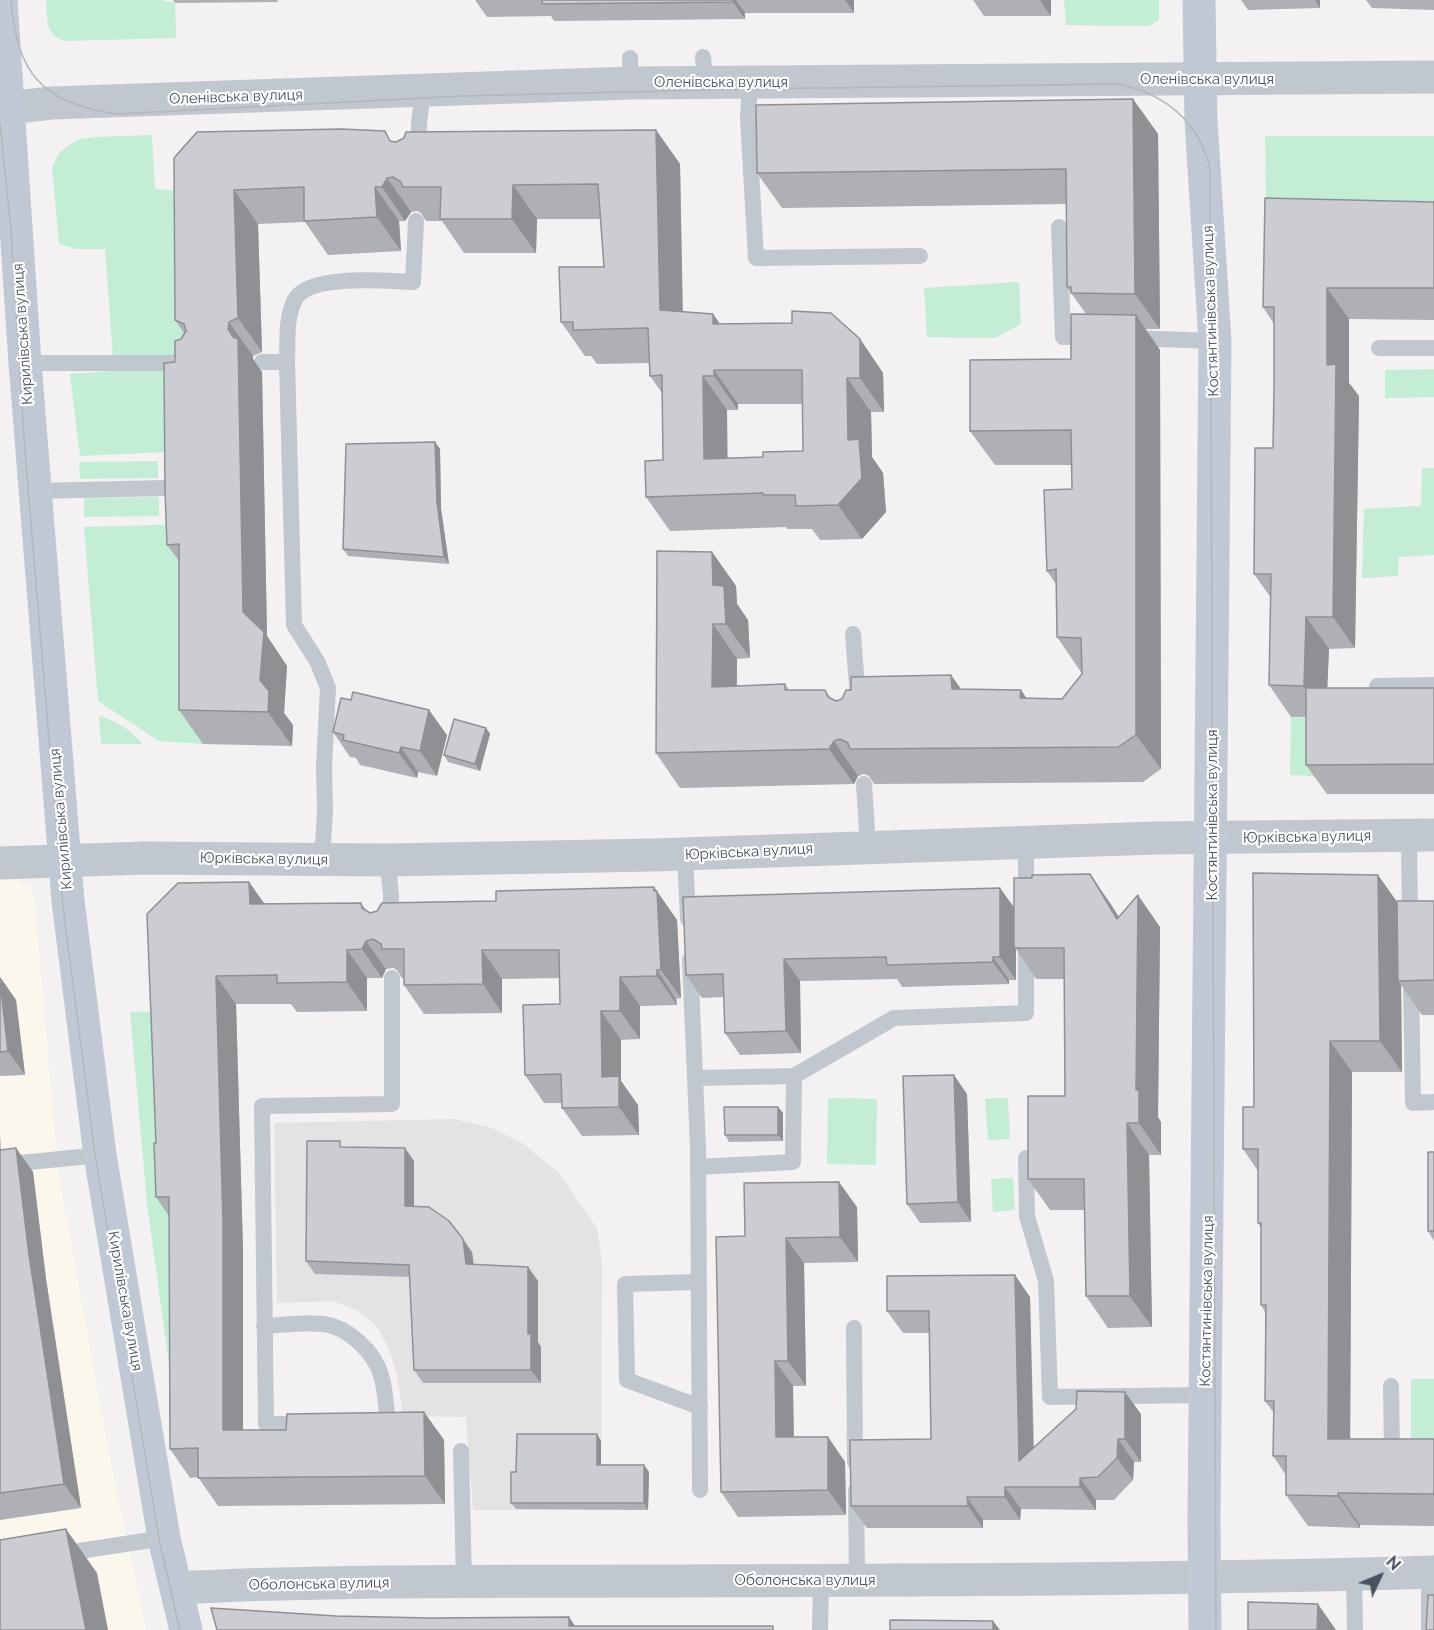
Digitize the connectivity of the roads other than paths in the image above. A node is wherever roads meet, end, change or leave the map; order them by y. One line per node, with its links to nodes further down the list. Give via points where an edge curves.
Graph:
1 (1, 0): 7 (street, Кирилівська вулиця)
2 (1199, 0): 4 (street, Костянтинівська вулиця)
3 (1434, 77): 4 (street, Оленівська вулиця)
4 (1199, 80): 5 (street, Оленівська вулиця); 12 (street, Костянтинівська вулиця)
5 (750, 82): 6 (street, Оленівська вулиця, via 704,70 630,70); 11 (lane, via 748,118 756,258)
6 (423, 90): 7 (street, Оленівська вулиця, via 51,103); 8 (lane)
7 (9, 108): 17 (street, Кирилівська вулиця)
8 (419, 166)
9 (416, 221): 16 (lane, via 413,282 332,281 297,296 290,314)
10 (1059, 227): 12 (lane, via 1063,337)
11 (920, 256)
12 (1215, 341): 27 (street, Костянтинівська вулиця)
13 (1378, 348): 14 (lane)
14 (1434, 348)
15 (262, 362): 16 (lane)
16 (287, 362): 31 (lane, via 294,625 317,661 328,688)
17 (25, 363): 18 (lane); 20 (street, Кирилівська вулиця)
18 (199, 363)
19 (165, 488): 20 (lane)
20 (36, 492): 33 (street, Кирилівська вулиця)
21 (853, 634): 24 (lane)
22 (1377, 686): 23 (lane)
23 (1434, 686)
24 (859, 714)
25 (864, 784): 29 (lane)
26 (1421, 835): 27 (street, Юрківська вулиця); 36 (lane)
27 (1212, 838): 28 (street, Юрківська вулиця); 50 (street, Костянтинівська вулиця)
28 (1026, 841): 29 (street, Юрківська вулиця); 39 (lane, via 1026,1013 894,1018)
29 (868, 846): 30 (street, Юрківська вулиця)
30 (685, 855): 32 (street, Юрківська вулиця); 40 (lane)
31 (322, 860): 32 (street, Юрківська вулиця); 33 (street, Юрківська вулиця)
32 (387, 860): 35 (lane)
33 (65, 861): 34 (street, Юрківська вулиця); 42 (street, Кирилівська вулиця)
34 (0, 863)
35 (391, 931)
36 (1410, 937)
37 (1411, 961): 41 (lane, via 1413,1103)
38 (392, 978): 47 (lane, via 392,1104 262,1106)
39 (794, 1076): 40 (lane); 45 (lane, via 793,1162)
40 (696, 1078): 45 (lane)
41 (1434, 1102)
42 (100, 1155): 44 (lane); 57 (street, Кирилівська вулиця)
43 (1026, 1158): 50 (lane, via 1027,1216 1046,1281 1050,1397)
44 (0, 1165)
45 (698, 1167): 46 (lane)
46 (699, 1282): 51 (lane); 51 (lane, via 625,1284 627,1380)
47 (264, 1326): 52 (lane, via 266,1424); 53 (lane, via 324,1324 344,1330 364,1347 380,1372 388,1425)
48 (854, 1328): 63 (lane)
49 (1391, 1386): 55 (lane, via 1392,1452)
50 (1206, 1395): 61 (street, Костянтинівська вулиця)
51 (700, 1407): 56 (lane)
52 (321, 1425)
53 (366, 1425)
54 (461, 1451): 64 (lane)
55 (1434, 1452)
56 (700, 1490)
57 (165, 1538): 58 (lane); 65 (street, Кирилівська вулиця)
58 (44, 1557)
59 (1432, 1572): 60 (street, Оболонська вулиця); 70 (lane)
60 (1354, 1574): 61 (street, Оболонська вулиця); 69 (lane)
61 (1205, 1578): 63 (street, Оболонська вулиця); 68 (street, Костянтинівська вулиця)
62 (821, 1580): 63 (street, Оболонська вулиця); 64 (street, Оболонська вулиця); 67 (lane)
63 (857, 1580)
64 (464, 1582): 65 (street, Оболонська вулиця)
65 (176, 1588): 66 (street, Кирилівська вулиця)
66 (186, 1630)
67 (820, 1630)
68 (1205, 1630)
69 (1355, 1630)
70 (1429, 1630)

